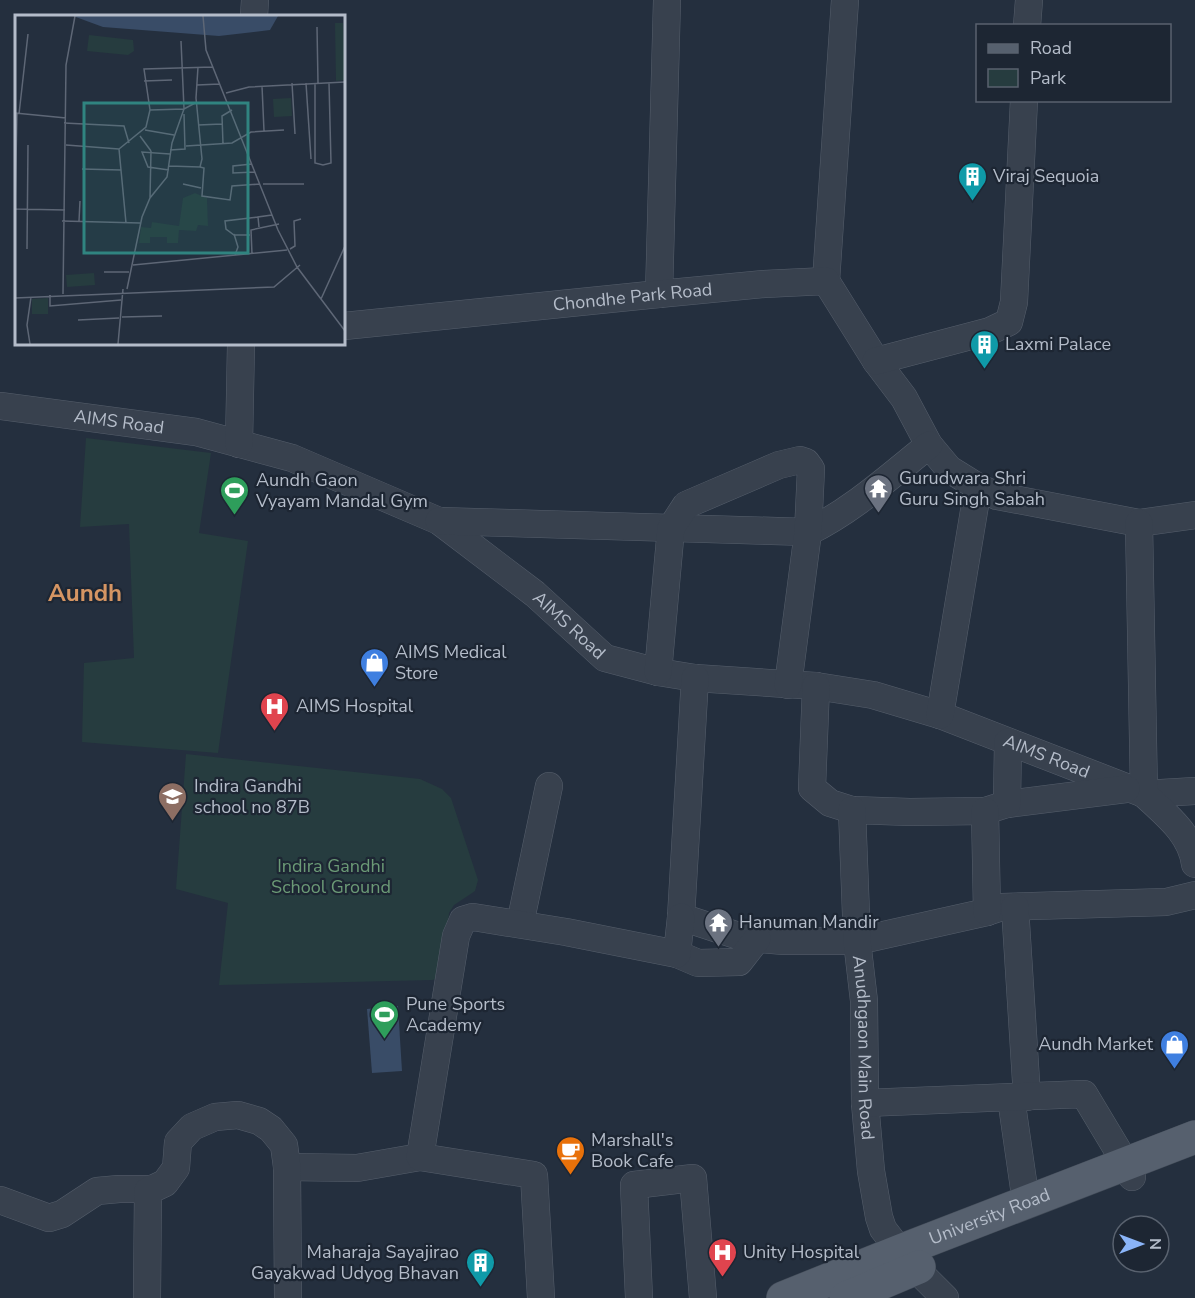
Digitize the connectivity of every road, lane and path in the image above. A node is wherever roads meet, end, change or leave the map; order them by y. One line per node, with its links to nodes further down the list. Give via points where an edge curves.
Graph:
1 (255, 0): 5 (street)
2 (667, 0): 9 (street)
3 (845, 0): 8 (street)
4 (1029, 0): 6 (street)
5 (254, 15)
6 (1027, 24)
7 (1024, 102): 12 (street, via 1014,302 1009,322 990,332)
8 (826, 281): 9 (street, Chondhe Park Road); 12 (street)
9 (658, 294): 10 (street, Chondhe Park Road)
10 (345, 326)
11 (241, 345): 14 (street)
12 (876, 361): 15 (street, via 904,398)
13 (0, 406): 14 (street, AIMS Road, via 196,432)
14 (239, 444): 18 (street, AIMS Road, via 292,458)
15 (929, 445): 16 (street, via 949,469); 21 (street, via 861,500)
16 (978, 487): 19 (street, via 998,496); 26 (street)
17 (1195, 515): 19 (street)
18 (439, 522): 20 (street); 22 (street, AIMS Road, via 535,594 605,658)
19 (1139, 523): 29 (street)
20 (671, 528): 21 (street); 21 (street, via 686,506 779,465 800,460 811,469); 22 (street)
21 (808, 532): 24 (street)
22 (658, 672): 23 (street, AIMS Road)
23 (695, 678): 24 (street, AIMS Road); 37 (street)
24 (788, 685): 25 (street, AIMS Road)
25 (816, 686): 26 (street, AIMS Road, via 873,695); 32 (street, via 812,788 830,803)
26 (940, 715): 27 (street, AIMS Road)
27 (1008, 742): 29 (street, AIMS Road); 31 (street)
28 (549, 786): 38 (street)
29 (1137, 791): 30 (street, AIMS Road); 31 (street); 33 (street, via 1179,827 1194,853)
30 (1195, 791)
31 (996, 808): 32 (street); 36 (street)
32 (852, 810): 40 (street)
33 (1195, 864)
34 (1195, 895): 35 (street, Anudhgaon Main Road, via 1166,902)
35 (1015, 906): 36 (street, Anudhgaon Main Road); 42 (street)
36 (987, 912): 40 (street, Anudhgaon Main Road)
37 (681, 917): 39 (street); 41 (street)
38 (520, 924): 41 (street); 46 (street, via 473,917 463,920 456,936)
39 (757, 939): 40 (street); 41 (street, via 739,962 698,963)
40 (857, 941): 43 (street, Anudhgaon Main Road, via 864,1000)
41 (677, 954)
42 (1019, 1097): 43 (street); 48 (street, via 1084,1094); 51 (street)
43 (865, 1103): 52 (street, Anudhgaon Main Road, via 879,1217 883,1229)
44 (1195, 1137): 48 (main road, University Road)
45 (1195, 1153): 48 (main road, University Road)
46 (420, 1157): 47 (street, via 357,1168); 55 (street, via 534,1175)
47 (287, 1167): 49 (street, via 284,1145 260,1121 238,1115 215,1117 192,1127 178,1142 176,1168 165,1183); 54 (street)
48 (1129, 1171): 51 (main road, University Road); 52 (main road, University Road, via 1020,1222)
49 (152, 1189): 50 (street, via 97,1191 63,1214 49,1218); 53 (street, via 148,1191)
50 (0, 1200)
51 (1026, 1202): 52 (main road, University Road)
52 (908, 1260): 58 (main road, University Road); 59 (main road, University Road); 60 (street, Anudhgaon Main Road)
53 (147, 1298)
54 (288, 1298)
55 (541, 1298)
56 (639, 1298): 57 (street, via 634,1185 693,1178)
57 (703, 1298)
58 (783, 1298)
59 (846, 1298)
60 (945, 1298)

